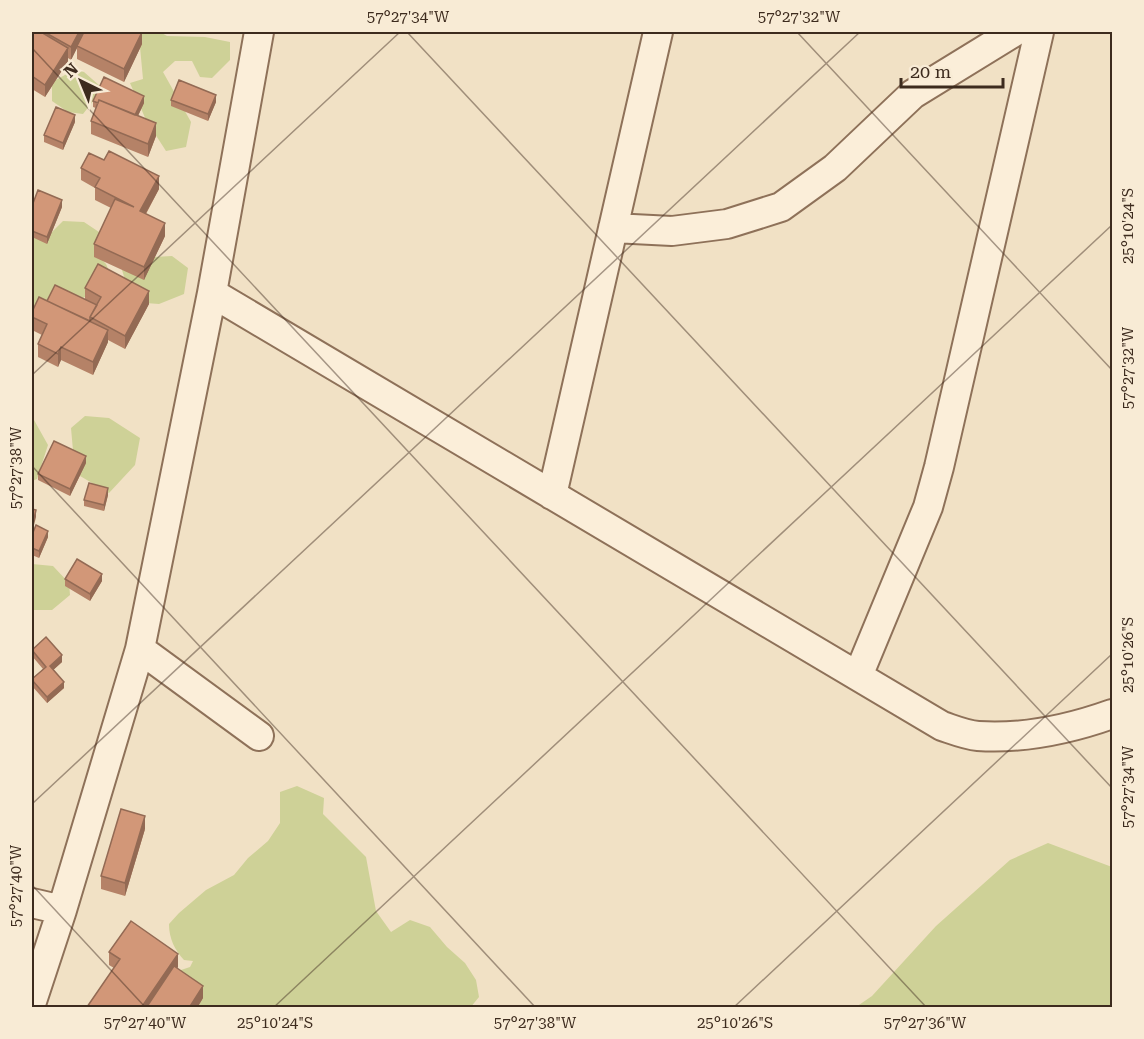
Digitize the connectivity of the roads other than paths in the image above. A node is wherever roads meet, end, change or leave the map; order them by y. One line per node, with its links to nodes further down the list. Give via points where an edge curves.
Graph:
1 (259, 32): 6 (street)
2 (658, 32): 5 (street)
3 (1014, 32): 5 (street, via 913,94 835,168 781,207 727,224 683,230)
4 (1039, 32): 9 (street, via 931,497)
5 (613, 228): 7 (street)
6 (212, 293): 7 (street); 8 (street)
7 (552, 495): 9 (street)
8 (140, 649): 11 (street); 13 (street)
9 (858, 676): 10 (street, via 942,726 976,736 1018,736 1081,725)
10 (1113, 714)
11 (259, 736)
12 (32, 903): 13 (street)
13 (62, 910): 14 (street)
14 (32, 1001)

